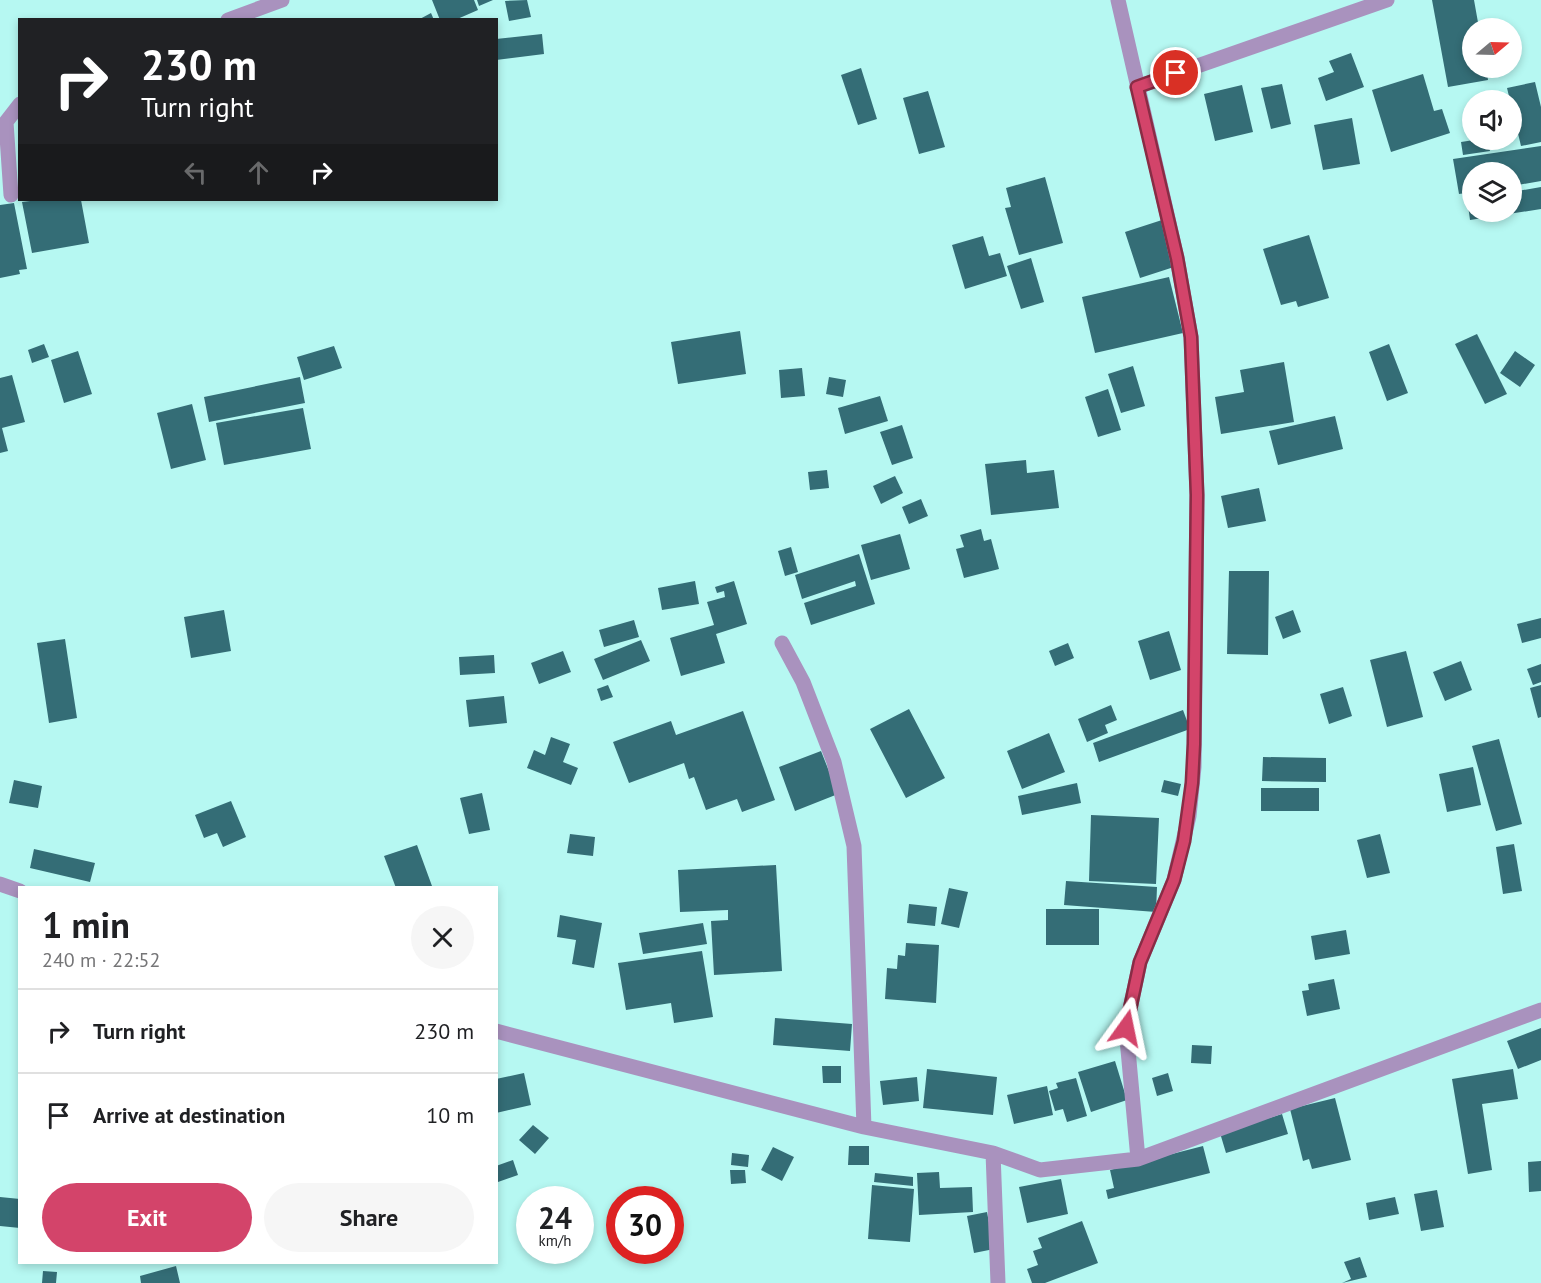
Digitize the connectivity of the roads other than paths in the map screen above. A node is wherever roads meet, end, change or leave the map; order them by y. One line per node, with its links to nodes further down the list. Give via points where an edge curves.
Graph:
1 (282, 0): 4 (street)
2 (1118, 0): 5 (street)
3 (1387, 0): 5 (street)
4 (233, 18)
5 (1137, 87): 15 (street, via 1191,337 1197,495 1194,767 1189,816 1174,880 1140,962 1126,1028)
6 (18, 107): 7 (street, via 6,122)
7 (11, 195)
8 (782, 643): 13 (street, via 803,682 834,762 854,846)
9 (0, 884): 10 (street)
10 (18, 890)
11 (1541, 1010): 15 (street)
12 (498, 1032): 13 (street)
13 (864, 1127): 14 (street)
14 (993, 1153): 15 (street, via 1040,1170); 16 (street)
15 (1138, 1159)
16 (998, 1283)

